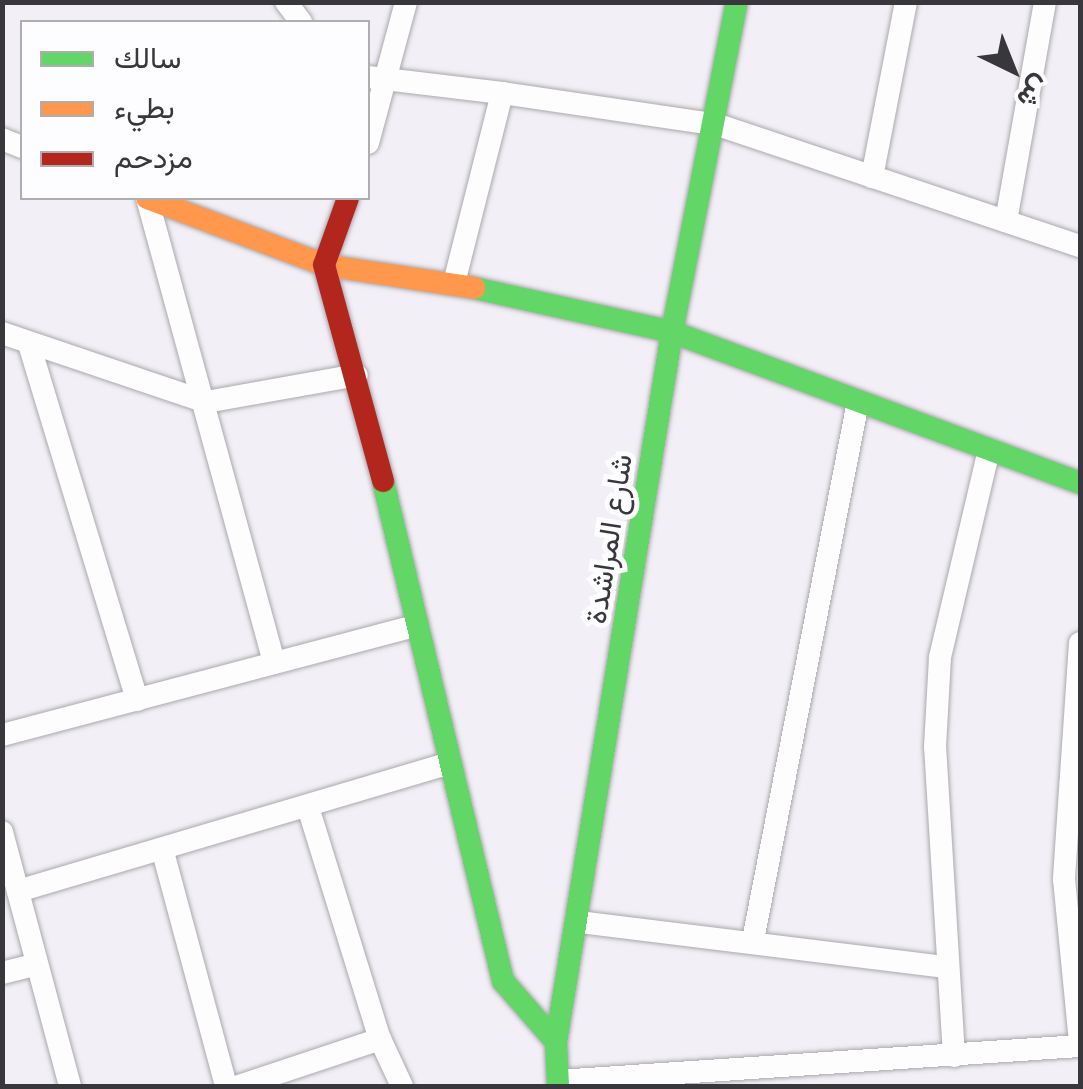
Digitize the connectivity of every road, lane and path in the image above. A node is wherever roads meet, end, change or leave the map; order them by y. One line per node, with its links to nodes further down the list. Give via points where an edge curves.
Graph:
1 (406, 2): 5 (street)
2 (737, 2): 7 (street, شارع المراشدة)
3 (906, 2): 9 (street)
4 (1045, 2): 13 (street)
5 (378, 79): 6 (street); 8 (street)
6 (502, 94): 7 (street); 16 (street)
7 (718, 126): 9 (street); 17 (street, شارع المراشدة)
8 (370, 130)
9 (872, 177): 13 (street)
10 (148, 200): 21 (street)
11 (152, 200): 15 (street)
12 (347, 200): 15 (street)
13 (1006, 221): 14 (street)
14 (1080, 246)
15 (324, 265): 16 (street); 20 (street)
16 (454, 283): 17 (street)
17 (672, 332): 22 (street); 35 (street, شارع المراشدة)
18 (2, 333): 19 (street)
19 (29, 344): 21 (street); 28 (street)
20 (357, 374): 21 (street); 25 (street)
21 (206, 402): 27 (street)
22 (858, 402): 23 (street); 36 (street)
23 (989, 450): 24 (street); 38 (street, via 940,657 935,765)
24 (1080, 482)
25 (414, 626): 27 (street); 30 (street)
26 (1080, 643): 42 (street, via 1064,879)
27 (274, 664): 28 (street)
28 (137, 700): 29 (street)
29 (2, 735)
30 (447, 764): 31 (street); 41 (street, via 503,981)
31 (308, 807): 33 (street); 40 (street)
32 (2, 832): 34 (street)
33 (164, 852): 34 (street); 46 (street)
34 (18, 891): 37 (street)
35 (580, 922): 36 (street); 41 (street, شارع المراشدة)
36 (753, 940): 38 (street)
37 (38, 964): 39 (street); 45 (street)
38 (947, 967): 43 (street)
39 (2, 973)
40 (380, 1040): 47 (street); 48 (street)
41 (556, 1042): 44 (street, شارع المراشدة)
42 (1080, 1044): 43 (street)
43 (954, 1056): 44 (street)
44 (558, 1084)
45 (70, 1086)
46 (226, 1086)
47 (238, 1086)
48 (402, 1086)

